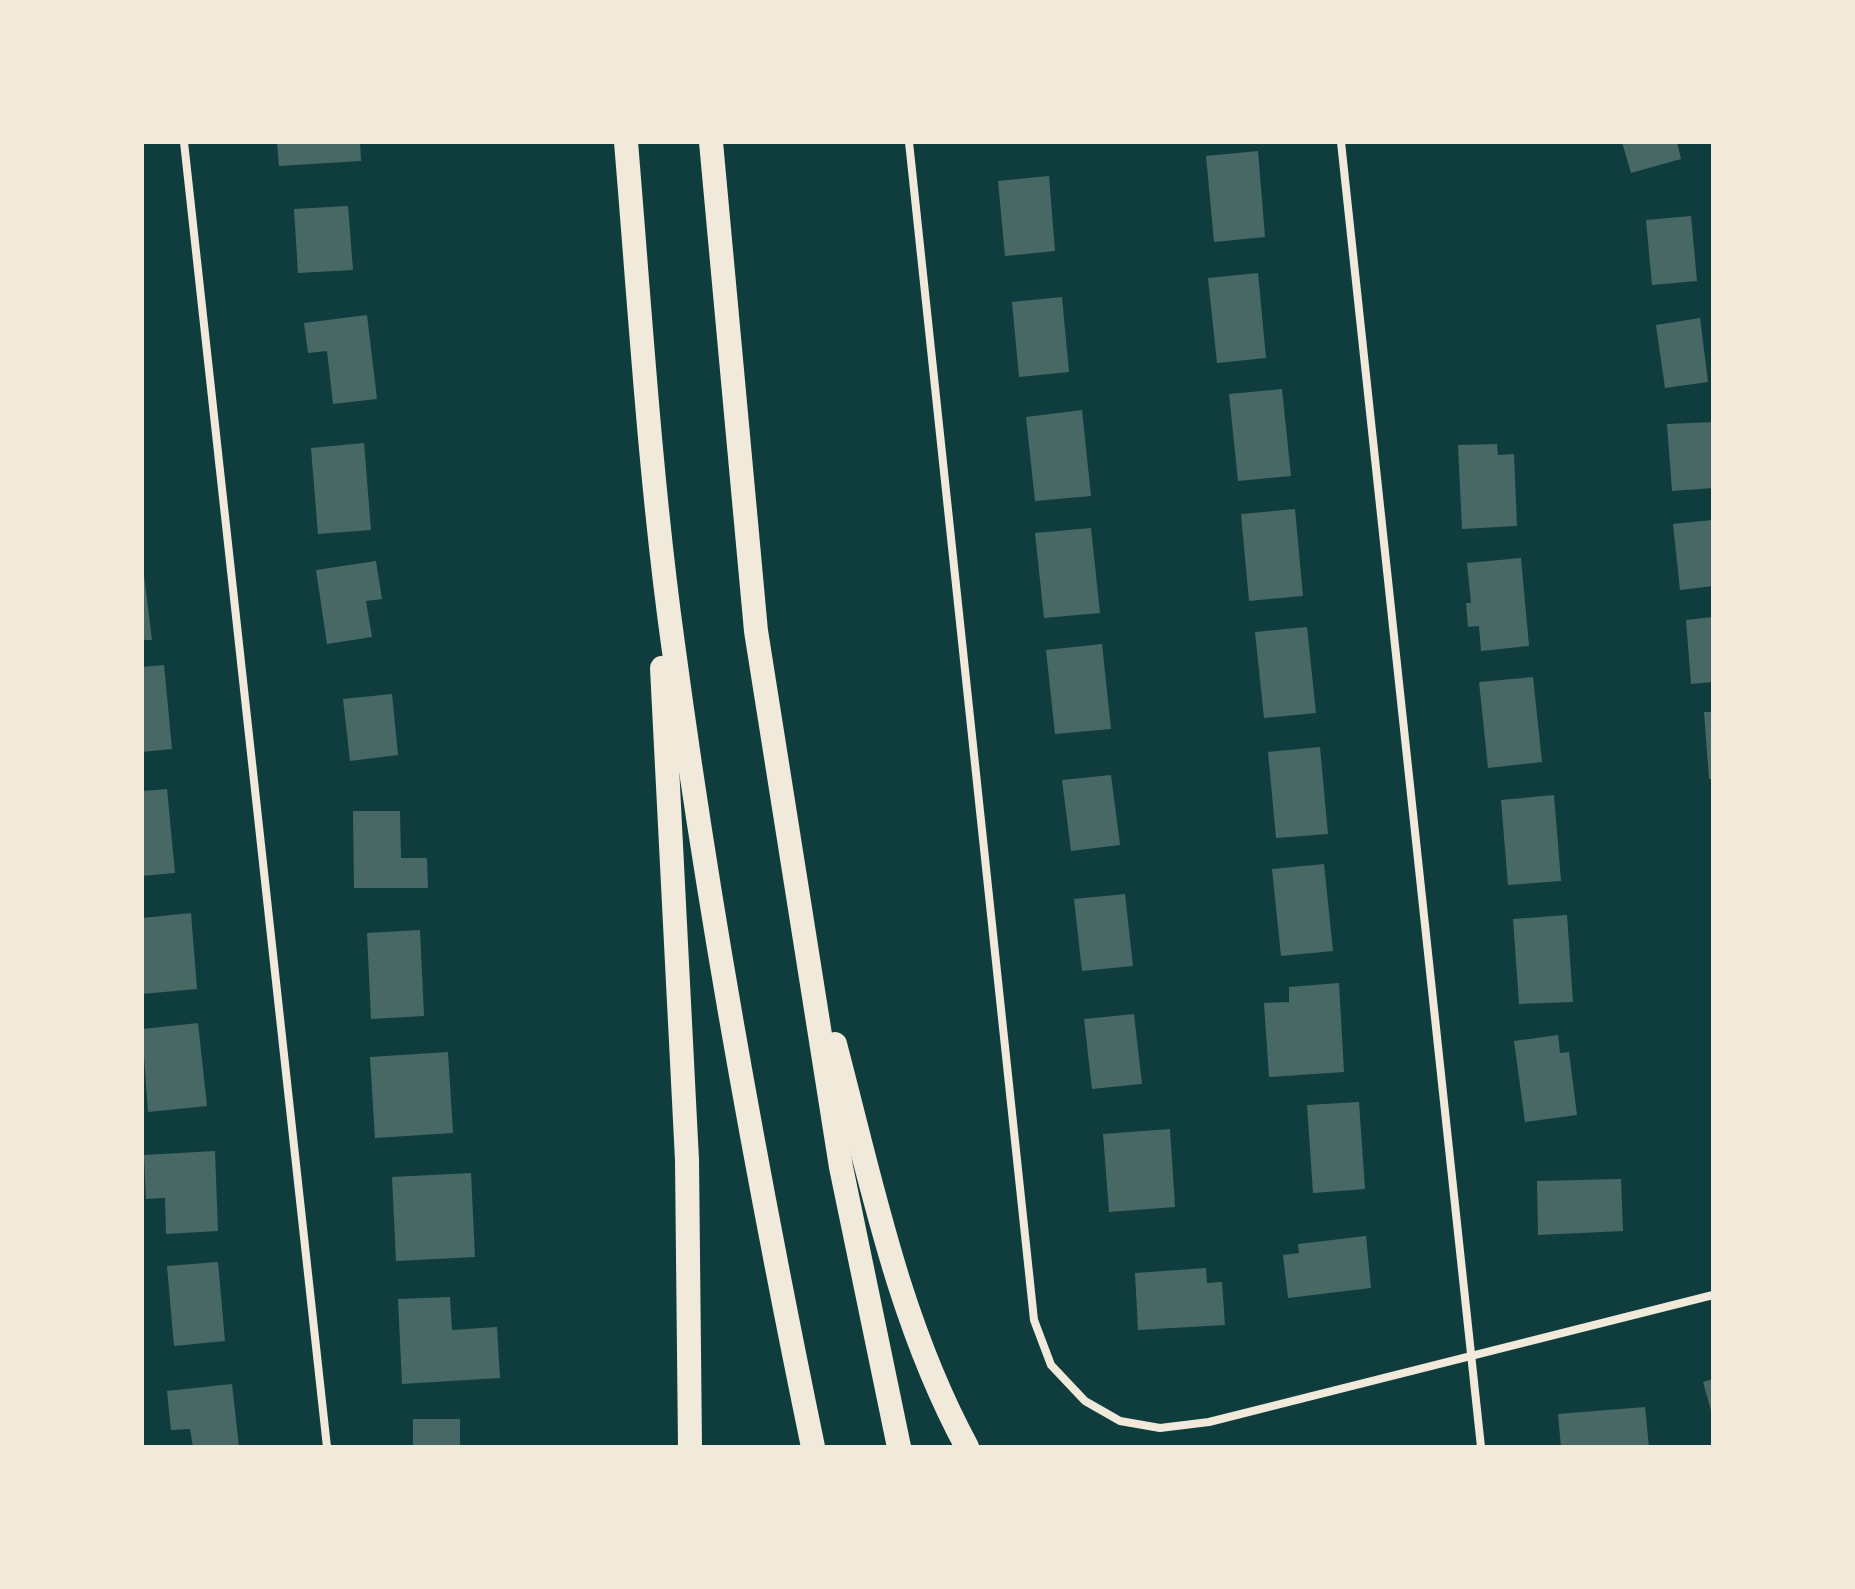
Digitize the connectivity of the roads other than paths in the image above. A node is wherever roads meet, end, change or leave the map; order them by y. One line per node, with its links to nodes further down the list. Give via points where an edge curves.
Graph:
1 (184, 142): 10 (street)
2 (626, 142): 6 (highway)
3 (711, 142): 7 (highway, via 756,631)
4 (909, 142): 9 (street, via 1034,1320 1051,1365 1085,1401 1120,1421 1160,1428 1209,1422)
5 (1341, 142): 9 (street)
6 (644, 358): 11 (highway, via 687,1144); 12 (highway, via 672,641 712,912 758,1183)
7 (796, 899): 13 (highway, via 841,1167); 14 (highway, via 903,1301 939,1395)
8 (1713, 1295): 9 (street)
9 (1471, 1356): 15 (street)
10 (327, 1447)
11 (690, 1447)
12 (813, 1447)
13 (899, 1447)
14 (967, 1447)
15 (1481, 1447)

